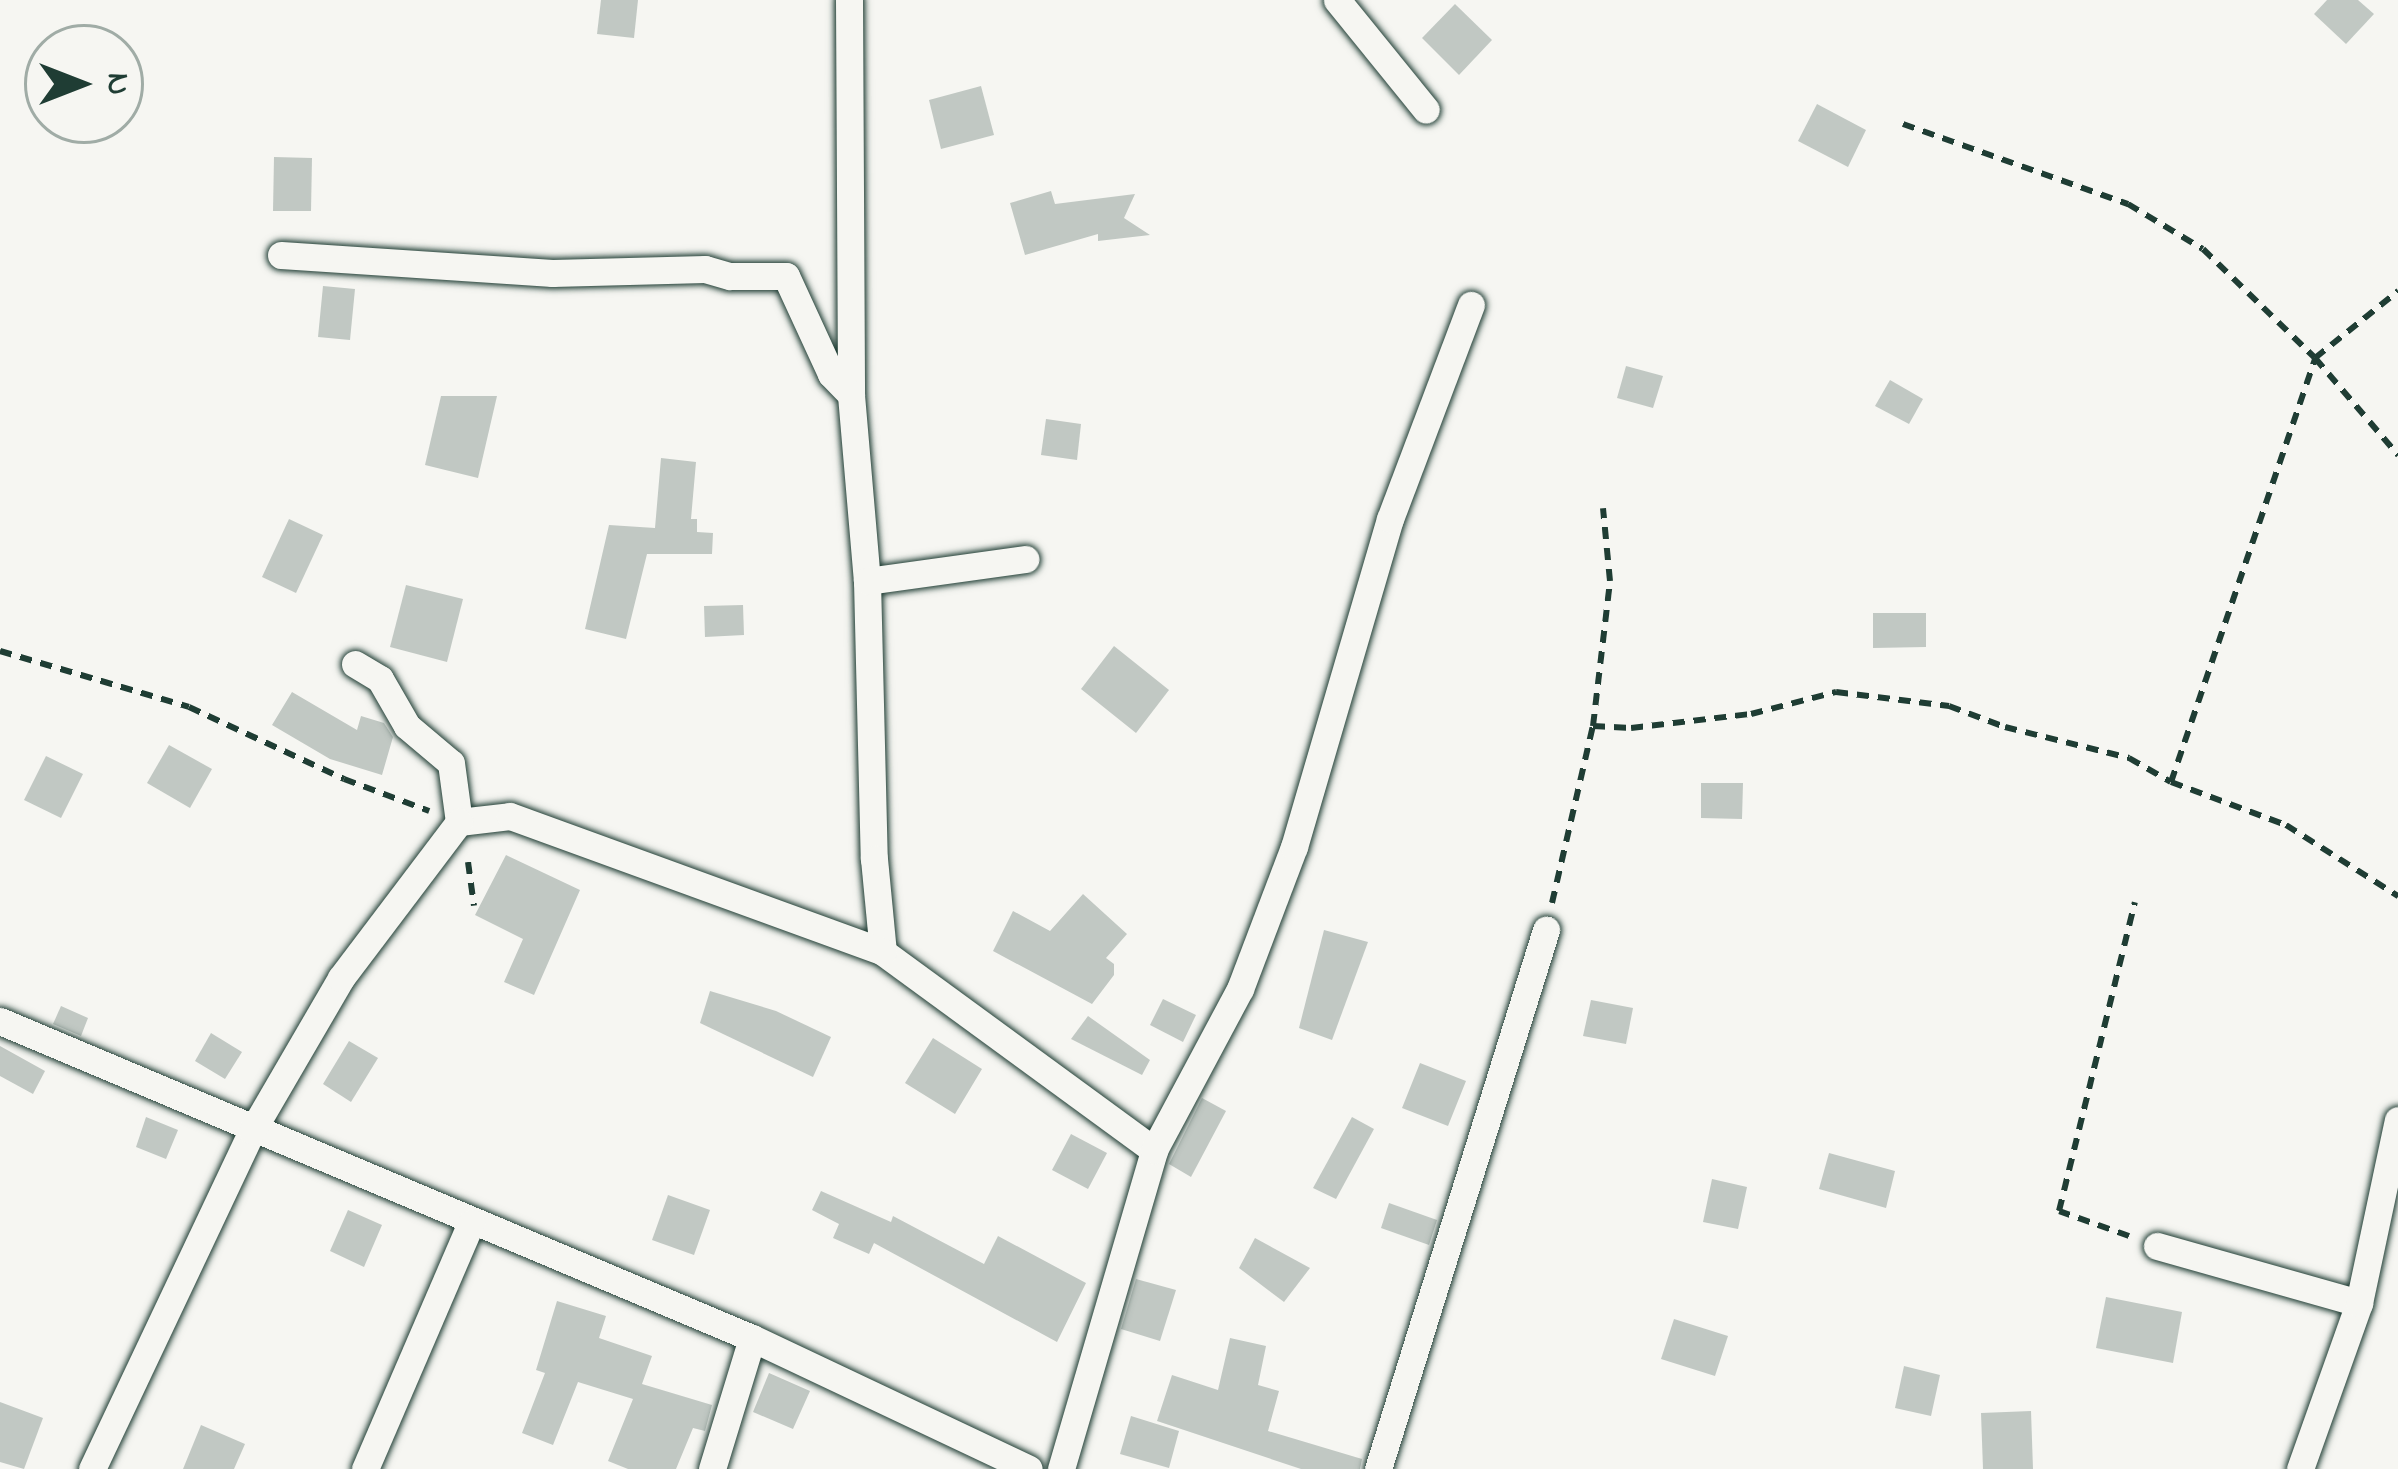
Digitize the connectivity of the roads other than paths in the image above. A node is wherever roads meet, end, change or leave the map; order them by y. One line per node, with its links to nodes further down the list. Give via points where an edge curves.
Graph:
1 (849, 0): 6 (street)
2 (1337, 0): 3 (street)
3 (1426, 110)
4 (281, 255): 6 (street, via 552,273 786,276 831,374)
5 (1471, 305): 16 (street, via 1397,500 1271,908 1240,989)
6 (851, 395): 8 (street)
7 (1025, 559): 8 (street)
8 (867, 581): 12 (street)
9 (355, 664): 10 (street, via 380,679 406,726 451,763)
10 (459, 822): 12 (street, via 510,816); 15 (street, via 341,978)
11 (1546, 930): 26 (street)
12 (883, 952): 16 (street)
13 (0, 1022): 15 (street)
14 (2398, 1120): 19 (street)
15 (252, 1132): 17 (street); 21 (street)
16 (1154, 1150): 25 (street)
17 (471, 1223): 20 (street); 22 (street)
18 (2157, 1246): 19 (street)
19 (2359, 1303): 27 (street)
20 (752, 1338): 23 (street); 24 (street)
21 (92, 1469)
22 (365, 1469)
23 (712, 1469)
24 (1029, 1469)
25 (1061, 1469)
26 (1378, 1469)
27 (2300, 1469)

